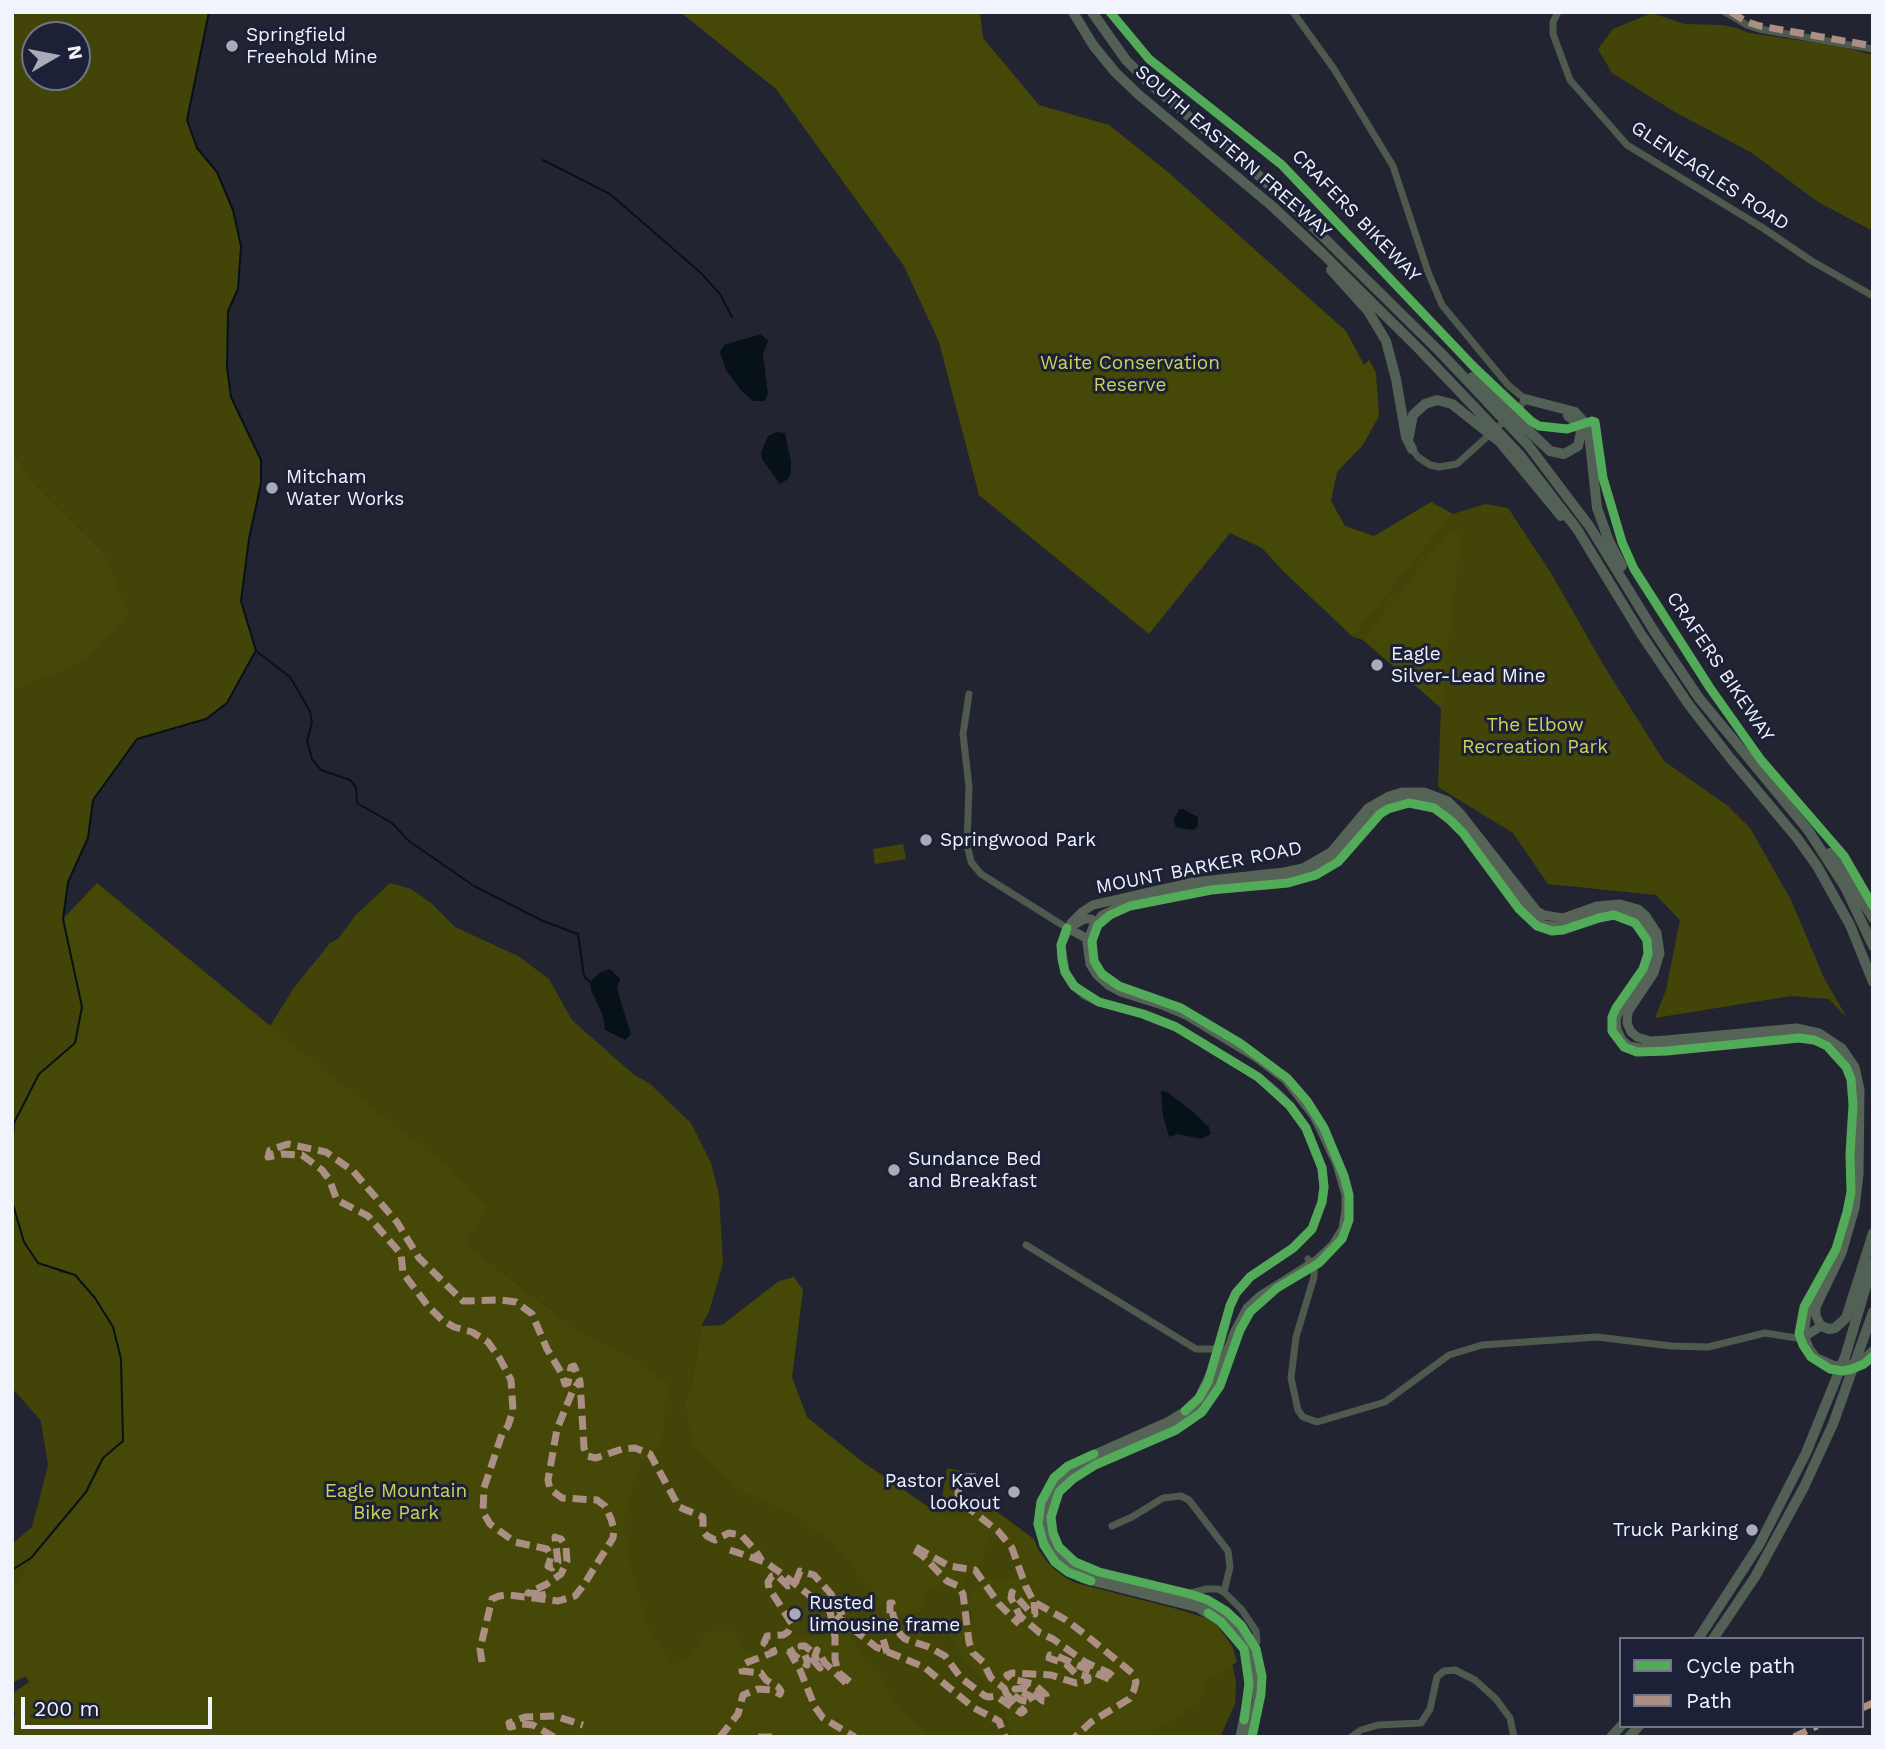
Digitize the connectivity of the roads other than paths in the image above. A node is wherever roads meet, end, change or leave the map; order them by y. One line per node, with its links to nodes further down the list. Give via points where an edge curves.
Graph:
1 (1073, 12): 7 (highway, SOUTH EASTERN FREEWAY, via 1123,80)
2 (1092, 12): 9 (highway, SOUTH EASTERN FREEWAY, via 1126,60 1150,84 1273,188)
3 (1293, 12): 10 (street, via 1334,69 1392,166 1442,305)
4 (1558, 12): 8 (street, GLENEAGLES ROAD, via 1553,34 1570,80 1627,145)
5 (1725, 12): 6 (street, via 1759,29)
6 (1873, 50)
7 (1272, 206): 11 (highway, via 1378,327 1390,352); 12 (highway, SOUTH EASTERN FREEWAY, via 1380,309 1520,455)
8 (1873, 296)
9 (1441, 353): 10 (highway, via 1550,451 1564,454 1578,446 1581,432 1576,421); 13 (highway, SOUTH EASTERN FREEWAY, via 1562,488)
10 (1522, 403): 11 (street, via 1457,464 1430,465); 13 (highway, via 1575,412 1585,423 1603,526)
11 (1412, 449): 12 (highway, via 1410,426 1418,411 1437,400 1452,404 1500,443)
12 (1585, 542): 21 (highway, SOUTH EASTERN FREEWAY, via 1689,705 1817,866 1850,925)
13 (1679, 670): 15 (highway, SOUTH EASTERN FREEWAY)
14 (969, 694): 18 (street, via 963,734 971,862 981,874)
15 (1808, 830): 16 (highway, via 1838,863); 20 (highway, SOUTH EASTERN FREEWAY, via 1845,887)
16 (1873, 918)
17 (1095, 922): 18 (main road, via 1084,919); 19 (main road, MOUNT BARKER ROAD); 28 (main road, MOUNT BARKER ROAD, via 1111,909 1137,901 1316,871 1336,858 1382,808 1412,798 1437,803 1452,814 1517,900 1544,925 1562,927 1602,912 1634,916 1649,933 1652,953 1646,974 1616,1019 1617,1030 1629,1046 1666,1047 1796,1031 1831,1044 1852,1069 1857,1110 1851,1214 1838,1254 1807,1313)
18 (1067, 928): 19 (main road); 27 (main road, MOUNT BARKER ROAD, via 1082,912 1104,902 1193,882 1303,868 1331,852 1368,808 1389,796 1414,791 1437,795 1461,814 1537,911 1563,918 1597,906 1620,904 1646,916 1657,933 1660,953 1654,973 1628,1012 1627,1023 1637,1037 1650,1041 1796,1028 1830,1039 1849,1057 1860,1090 1857,1195 1842,1253 1816,1307); 29 (main road, via 1061,952 1074,986 1099,1002 1176,1027 1258,1077 1290,1106 1306,1129 1322,1168 1322,1202 1312,1229 1236,1293)
19 (1088, 939): 24 (main road, via 1090,964 1102,981 1186,1015 1257,1058 1286,1080 1306,1105 1329,1146 1346,1195 1343,1229 1333,1245)
20 (1873, 946)
21 (1873, 982)
22 (1873, 1233): 27 (highway, via 1846,1318 1835,1328)
23 (1026, 1245): 29 (street, via 1196,1349)
24 (1311, 1262): 28 (street, via 1314,1277 1296,1336 1291,1378 1298,1410 1317,1422 1385,1402 1449,1355 1482,1345 1597,1336 1708,1347 1765,1333); 29 (main road, via 1253,1301)
25 (1873, 1263): 34 (highway, via 1845,1357 1806,1453 1775,1515)
26 (1873, 1312): 35 (highway, via 1819,1456 1755,1577)
27 (1821, 1326): 28 (main road)
28 (1802, 1337): 30 (highway, via 1816,1358 1834,1366 1852,1365)
29 (1224, 1349): 33 (main road, via 1216,1385 1201,1408 1174,1427 1081,1468 1061,1483 1048,1505 1051,1542 1072,1564); 36 (main road, via 1199,1398 1185,1411 1078,1461 1054,1478 1041,1502 1038,1524 1049,1554 1068,1572 1198,1608 1222,1622)
30 (1873, 1351)
31 (1112, 1526): 32 (street, via 1163,1498 1189,1500 1228,1551 1230,1567)
32 (1224, 1592): 33 (street, via 1212,1588); 36 (street, via 1256,1631 1257,1642)
33 (1183, 1596): 36 (main road, via 1223,1614 1242,1633)
34 (1699, 1637)
35 (1714, 1637)
36 (1247, 1647): 37 (main road, via 1249,1684); 38 (main road, via 1258,1670)
37 (1240, 1737)
38 (1248, 1737)
39 (1351, 1737): 40 (street, via 1378,1726 1421,1723 1430,1709 1437,1677 1455,1670 1496,1699 1510,1718)
40 (1514, 1737)

